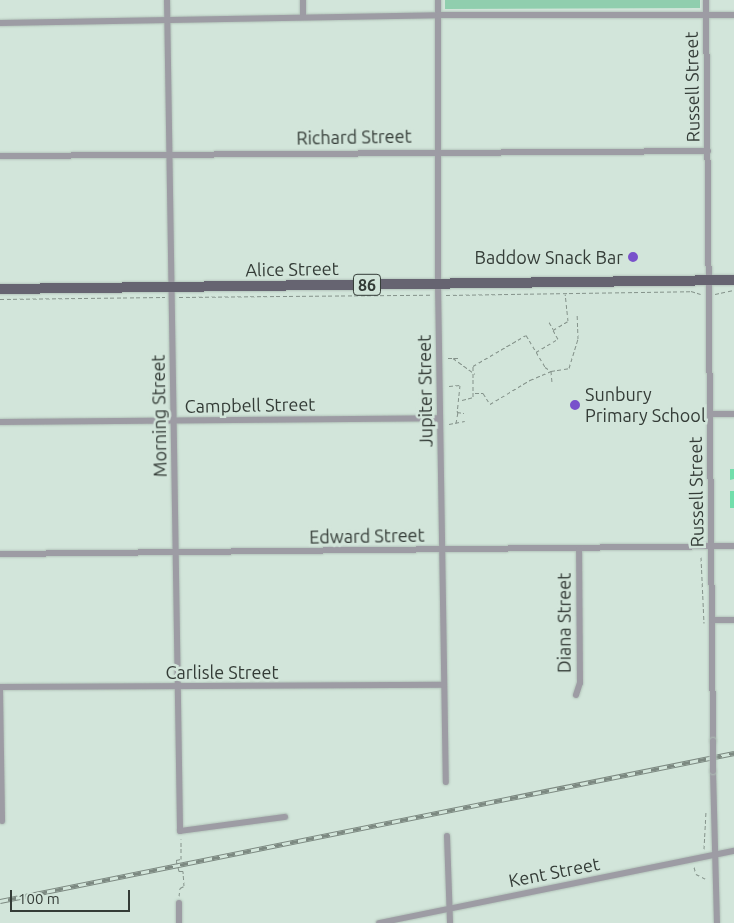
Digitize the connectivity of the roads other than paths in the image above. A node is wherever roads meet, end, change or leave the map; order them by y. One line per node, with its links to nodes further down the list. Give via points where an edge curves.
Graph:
1 (167, 0): 9 (street, Morning Street)
2 (303, 0): 8 (street)
3 (438, 0): 5 (street, Jupiter Street)
4 (706, 0): 6 (street, Russell Street)
5 (438, 15): 6 (street); 8 (street); 11 (street, Jupiter Street)
6 (706, 15): 7 (street); 12 (street, Russell Street)
7 (734, 15)
8 (304, 17): 9 (street)
9 (168, 20): 10 (street); 13 (street, Morning Street)
10 (0, 23)
11 (437, 151): 12 (street, Richard Street); 13 (street, Richard Street); 17 (street, Jupiter Street)
12 (708, 151): 16 (street, Russell Street)
13 (169, 154): 14 (street, Richard Street); 18 (street, Morning Street)
14 (0, 156)
15 (734, 280): 16 (main road, Alice Street / 86)
16 (708, 281): 17 (main road, Alice Street / 86); 20 (street, Russell Street)
17 (438, 284): 18 (main road, Alice Street / 86); 22 (street, Jupiter Street)
18 (172, 287): 19 (main road, Alice Street / 86); 23 (street, Morning Street)
19 (0, 289)
20 (710, 414): 21 (street); 26 (street, Russell Street)
21 (734, 414)
22 (440, 418): 23 (street, Campbell Street); 28 (street, Jupiter Street)
23 (174, 421): 24 (street, Campbell Street); 29 (street, Morning Street)
24 (0, 422)
25 (734, 546): 26 (street, Edward Street)
26 (711, 547): 27 (street, Edward Street); 31 (street, Russell Street)
27 (579, 550): 28 (street, Edward Street); 36 (street, Diana Street, via 580,683)
28 (442, 551): 29 (street, Edward Street); 33 (street, Jupiter Street)
29 (175, 553): 30 (street, Edward Street); 35 (street, Morning Street)
30 (0, 554)
31 (712, 620): 32 (street); 42 (street, Russell Street, bridge)
32 (734, 620)
33 (444, 685): 35 (street, Carlisle Street); 37 (street, Jupiter Street)
34 (0, 688): 35 (street, Carlisle Street); 39 (street)
35 (177, 688): 38 (street, Morning Street, via 180,831)
36 (576, 695)
37 (446, 782)
38 (285, 816)
39 (2, 821)
40 (447, 836): 44 (street)
41 (734, 851): 42 (street, Kent Street)
42 (715, 855): 44 (street, Kent Street); 48 (street, Russell Street)
43 (179, 903): 45 (street)
44 (449, 908): 46 (street, Kent Street); 47 (street)
45 (179, 923)
46 (379, 923)
47 (450, 923)
48 (717, 923)

